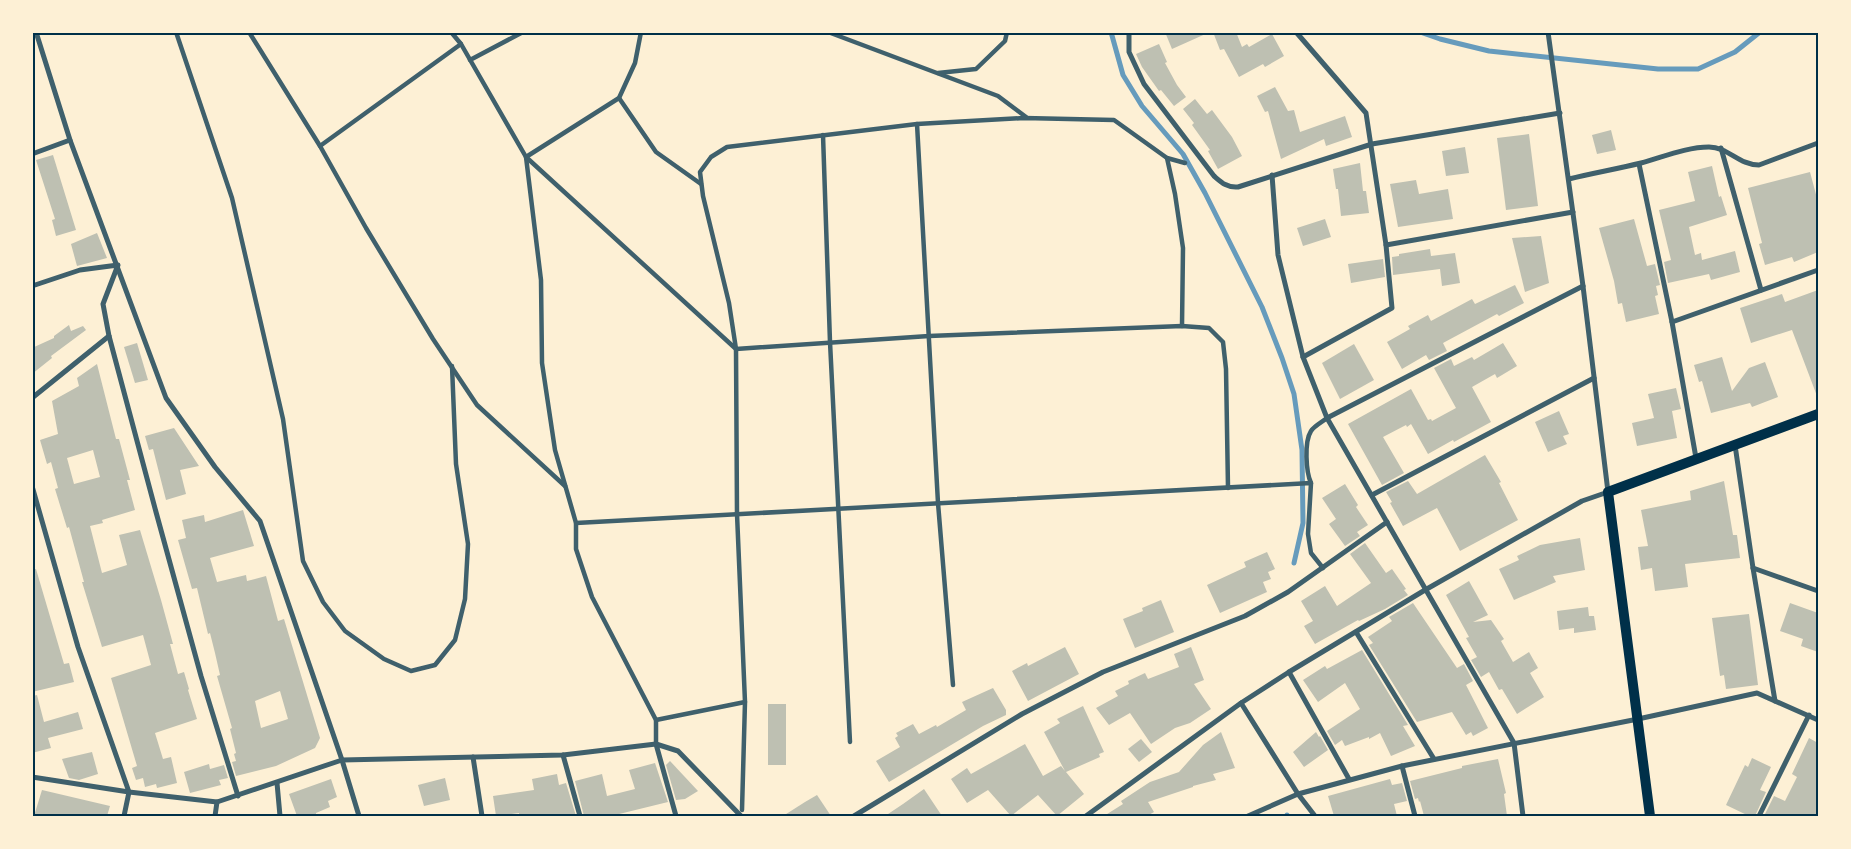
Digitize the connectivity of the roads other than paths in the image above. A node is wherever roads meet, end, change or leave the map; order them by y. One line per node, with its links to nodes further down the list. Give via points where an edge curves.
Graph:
1 (36, 32): 20 (street)
2 (176, 32): 47 (street, via 232,198 283,419 303,561 323,602 345,631 384,659 411,671 435,665 455,640 465,599 468,544 456,464)
3 (249, 32): 23 (street)
4 (450, 32): 12 (street)
5 (523, 32): 13 (street)
6 (640, 32): 15 (street, via 635,63)
7 (828, 32): 14 (street)
8 (1007, 32): 14 (street, via 1005,41 976,69)
9 (1129, 32): 30 (street, via 1129,52 1144,84 1214,176 1232,188)
10 (1296, 32): 22 (street, via 1366,113)
11 (1548, 32): 16 (street)
12 (460, 44): 13 (street); 23 (street)
13 (470, 60): 26 (street)
14 (937, 73): 17 (street, via 998,96)
15 (619, 98): 26 (street); 32 (street, via 656,152)
16 (1560, 113): 22 (street); 31 (street)
17 (1027, 118): 18 (street); 27 (street, via 1114,120)
18 (917, 124): 19 (street); 43 (street)
19 (823, 135): 32 (street, via 728,147 711,157 700,172); 44 (street)
20 (70, 140): 25 (street); 35 (street)
21 (1818, 143): 24 (street, via 1759,165 1744,162)
22 (1372, 144): 30 (street); 34 (street)
23 (320, 146): 47 (street, via 366,228)
24 (1721, 148): 29 (street, via 1699,147); 39 (street)
25 (32, 154)
26 (526, 157): 45 (street); 56 (street, via 541,280 542,363 555,450)
27 (1167, 158): 28 (street); 41 (street, via 1183,248)
28 (1185, 163)
29 (1639, 164): 31 (street); 40 (street)
30 (1272, 176): 46 (street, via 1278,255)
31 (1569, 178): 33 (street)
32 (701, 184): 45 (street, via 729,303)
33 (1572, 212): 34 (street); 38 (street)
34 (1386, 245): 46 (street, via 1392,308)
35 (118, 265): 37 (street, via 80,270); 42 (street, via 103,304); 84 (street, via 166,398 215,467 260,521)
36 (1818, 270): 39 (street)
37 (32, 286)
38 (1583, 286): 48 (street); 51 (street)
39 (1761, 290): 40 (street)
40 (1672, 322): 53 (street)
41 (1182, 326): 43 (street); 57 (street, via 1209,328 1223,342)
42 (109, 336): 49 (street); 92 (street, via 201,676)
43 (929, 336): 44 (street); 60 (street)
44 (830, 342): 45 (street); 61 (street)
45 (736, 349): 62 (street)
46 (1303, 357): 51 (street)
47 (452, 366): 56 (street, via 477,405)
48 (1594, 378): 58 (street); 59 (street)
49 (32, 398)
50 (1818, 414): 52 (main road)
51 (1327, 418): 54 (street, via 1312,430 1307,441); 59 (street)
52 (1735, 445): 53 (main road); 66 (street)
53 (1696, 458): 58 (main road)
54 (1311, 483): 57 (street); 65 (street, via 1308,534 1311,553)
55 (32, 486): 90 (street, via 78,647)
56 (566, 486): 63 (street)
57 (1228, 488): 60 (street)
58 (1608, 492): 67 (street, via 1582,501); 76 (main road)
59 (1372, 495): 64 (street)
60 (938, 504): 61 (street); 71 (street)
61 (839, 509): 62 (street); 79 (street)
62 (737, 514): 63 (street); 73 (street)
63 (576, 522): 77 (street, via 576,549 592,597)
64 (1387, 522): 65 (street); 67 (street)
65 (1322, 568): 102 (street, via 1245,616 1103,672 1022,714)
66 (1753, 568): 68 (street); 72 (street)
67 (1425, 590): 69 (street); 80 (street)
68 (1818, 591)
69 (1356, 632): 70 (street); 85 (street)
70 (1289, 672): 74 (street); 88 (street)
71 (953, 685)
72 (1775, 701): 75 (street); 76 (street, via 1757,693)
73 (744, 702): 77 (street); 94 (street)
74 (1240, 703): 91 (street); 103 (street)
75 (1809, 715): 78 (street); 109 (street)
76 (1638, 719): 80 (street); 108 (main road)
77 (656, 720): 81 (street)
78 (1818, 720)
79 (850, 742)
80 (1514, 743): 85 (street); 107 (street)
81 (656, 744): 82 (street); 94 (street, via 678,751); 101 (street)
82 (564, 754): 83 (street); 100 (street)
83 (472, 757): 84 (street); 99 (street)
84 (342, 760): 89 (street); 98 (street)
85 (1434, 760): 86 (street)
86 (1402, 766): 88 (street); 106 (street)
87 (33, 778): 90 (street)
88 (1349, 779): 91 (street)
89 (277, 783): 92 (street); 97 (street)
90 (130, 792): 93 (street); 95 (street)
91 (1298, 794): 104 (street); 105 (street)
92 (238, 796): 93 (street)
93 (217, 802): 96 (street)
94 (741, 813)
95 (124, 816)
96 (215, 816)
97 (280, 816)
98 (359, 816)
99 (482, 816)
100 (580, 816)
101 (676, 816)
102 (854, 816)
103 (1086, 816)
104 (1248, 816)
105 (1314, 816)
106 (1415, 816)
107 (1523, 816)
108 (1650, 816)
109 (1759, 816)

